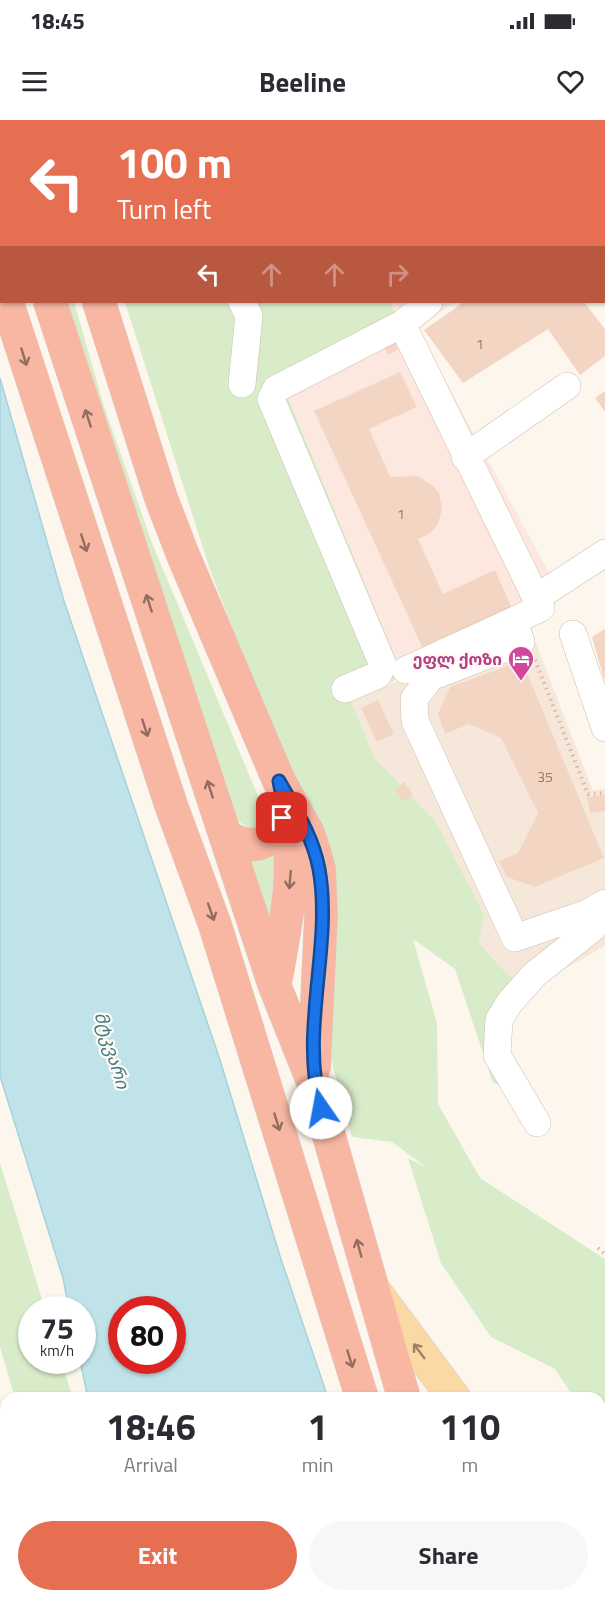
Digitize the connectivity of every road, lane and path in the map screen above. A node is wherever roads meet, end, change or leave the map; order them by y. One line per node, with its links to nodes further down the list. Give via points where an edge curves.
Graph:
1 (7, 303): 22 (highway, one-way to 22)
2 (50, 303): 19 (highway, one-way to 2)
3 (99, 303): 18 (highway, via 161,498)
4 (242, 303): 7 (lane, via 249,316)
5 (427, 303): 6 (lane)
6 (402, 324): 9 (lane); 15 (lane, via 276,389 271,399 383,665 378,675)
7 (242, 384)
8 (567, 386): 9 (lane)
9 (465, 457): 11 (lane)
10 (605, 553): 11 (lane)
11 (536, 598): 12 (lane, via 541,608)
12 (517, 631): 14 (lane); 17 (path, via 527,639 588,794); 20 (lane, via 431,677 414,699 415,721 514,938)
13 (573, 633): 16 (lane)
14 (406, 670)
15 (345, 689)
16 (605, 728)
17 (605, 793)
18 (281, 794): 19 (highway, via 278,828 265,842 247,845); 21 (highway, one-way to 21, via 292,857); 23 (highway, via 308,833 319,869)
19 (226, 836): 21 (highway)
20 (601, 906): 24 (lane, via 593,928 534,975 499,1020 497,1055)
21 (274, 984): 22 (highway); 23 (highway)
22 (260, 1066): 27 (highway, one-way to 27)
23 (315, 1087): 28 (highway, one-way to 23)
24 (537, 1123)
25 (598, 1248): 26 (path)
26 (605, 1254)
27 (321, 1263): 29 (highway, one-way to 29); 30 (highway)
28 (369, 1283): 31 (highway); 32 (main road, one-way to 28)
29 (360, 1392)
30 (403, 1392)
31 (403, 1392)
32 (450, 1392)

